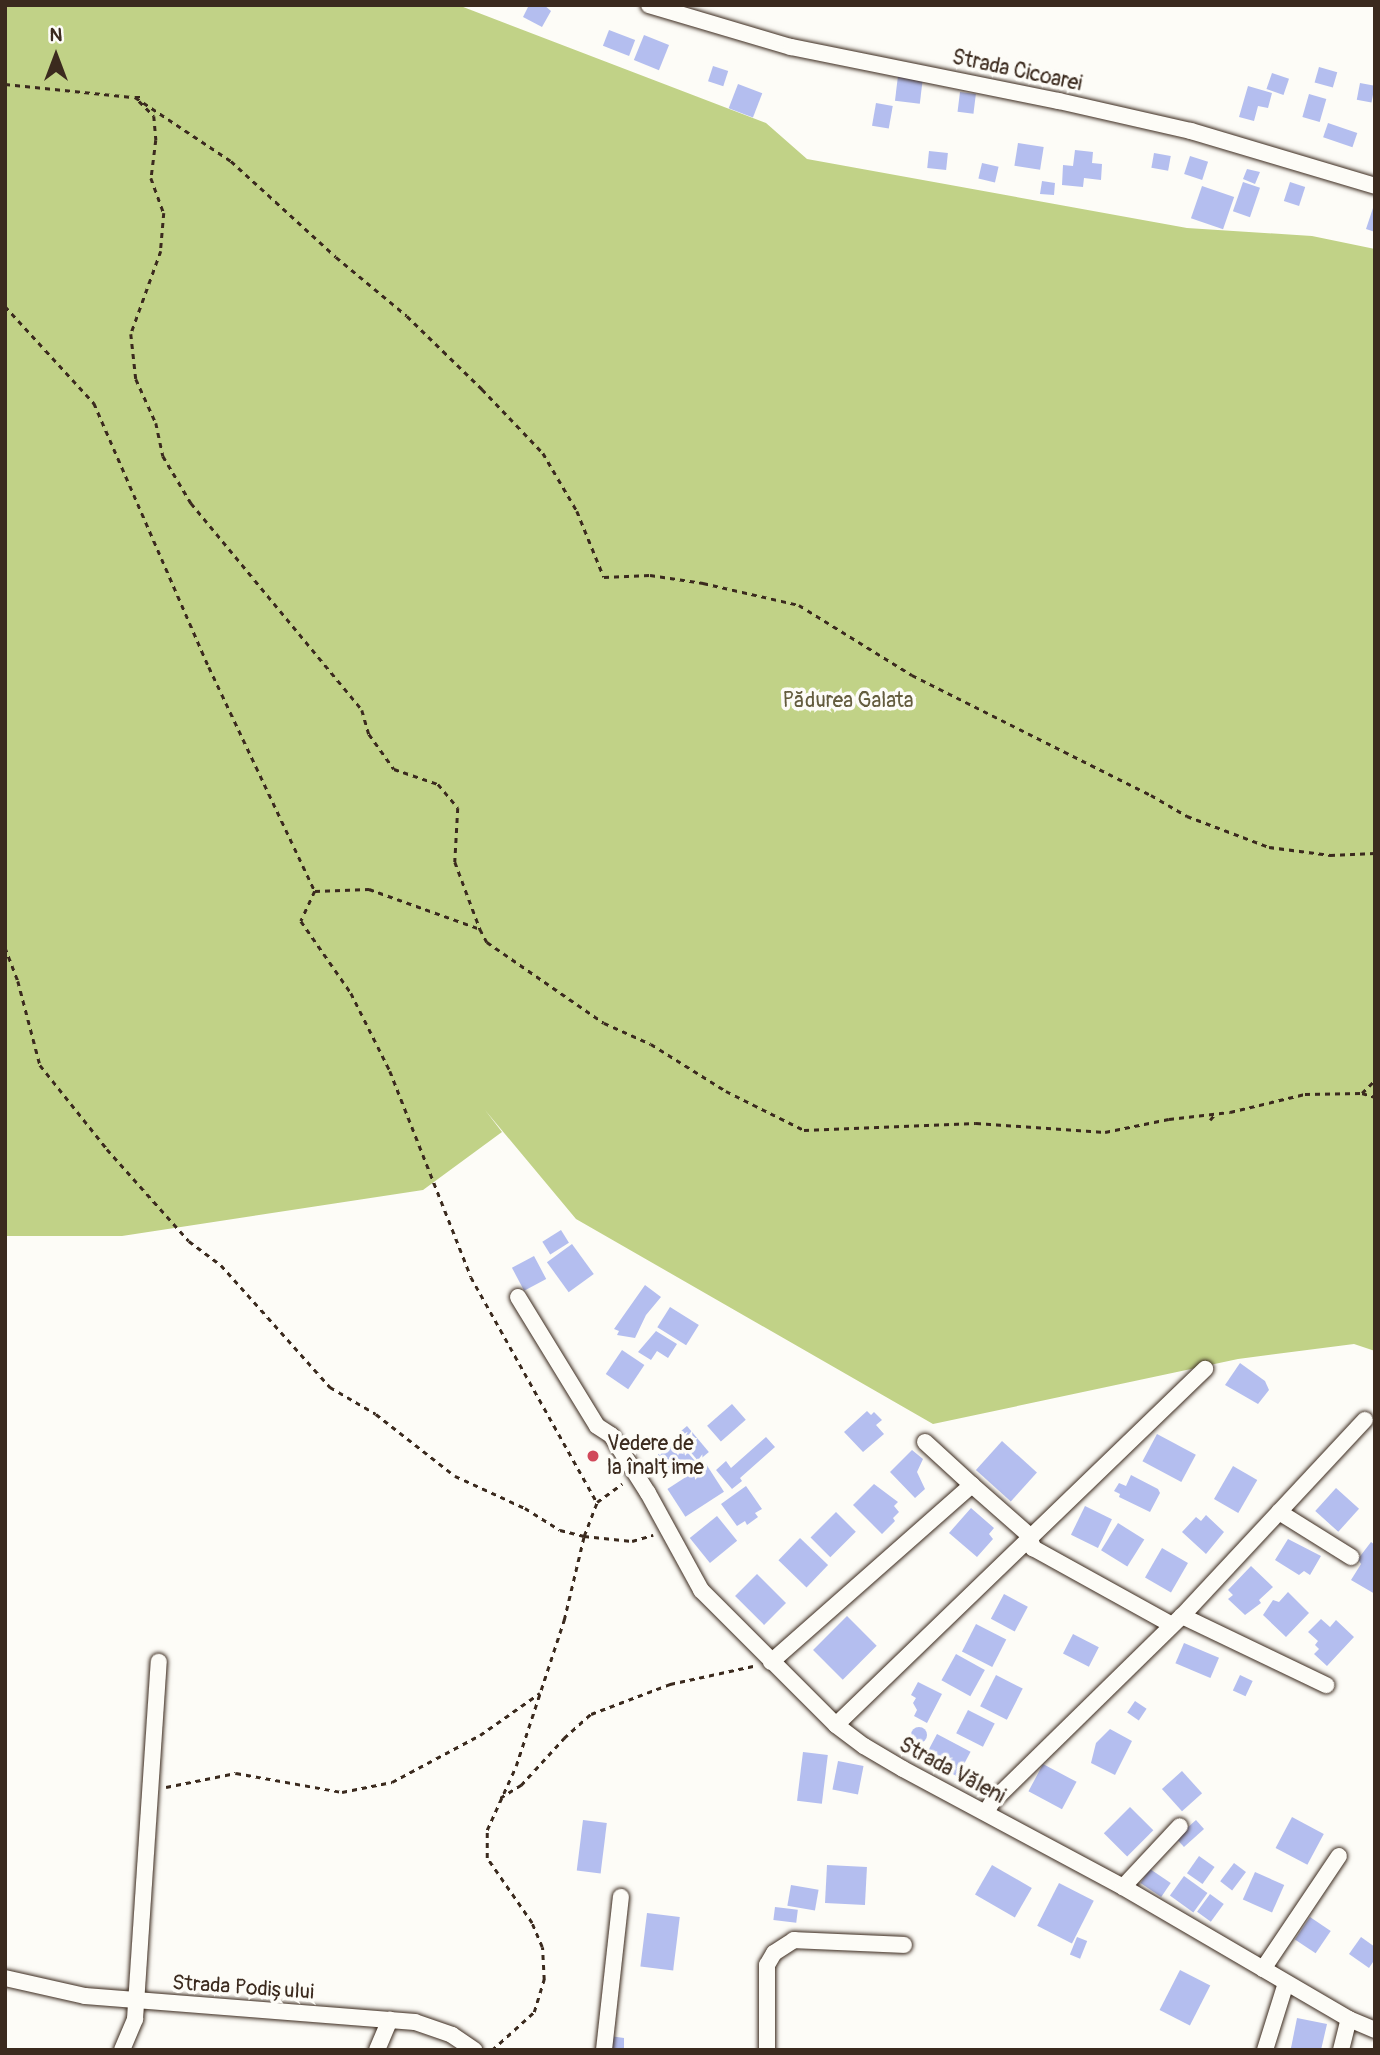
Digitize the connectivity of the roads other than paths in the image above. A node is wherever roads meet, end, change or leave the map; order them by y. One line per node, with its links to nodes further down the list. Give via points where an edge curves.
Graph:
1 (649, 5): 2 (street, Strada Cicoarei, via 791,47 1191,131)
2 (1375, 186)
3 (518, 1297): 13 (street, Strada Văleni, via 597,1426 611,1435 701,1590)
4 (1205, 1369): 9 (street)
5 (1365, 1420): 8 (street)
6 (925, 1442): 7 (street)
7 (972, 1485): 9 (street); 13 (street)
8 (1279, 1513): 10 (street); 11 (street)
9 (1030, 1540): 11 (street, via 1033,1548); 15 (street)
10 (1351, 1557)
11 (1177, 1621): 14 (street); 16 (street)
12 (159, 1662): 25 (street)
13 (771, 1662): 15 (street, Strada Văleni)
14 (1326, 1685)
15 (836, 1725): 16 (street, Strada Văleni, via 864,1746)
16 (986, 1812): 19 (street, Strada Văleni)
17 (1180, 1826): 19 (street)
18 (1339, 1856): 22 (street)
19 (1124, 1887): 22 (street, Strada Văleni)
20 (621, 1897): 32 (street)
21 (904, 1945): 33 (street, via 794,1940 774,1953 767,1965)
22 (1264, 1969): 24 (street, Strada Văleni)
23 (5, 1978): 25 (street, Strada Podișului, via 85,1996)
24 (1286, 1983): 26 (street, Strada Văleni); 34 (street)
25 (136, 2001): 27 (street, Strada Podișului); 29 (street, via 135,2019)
26 (1349, 2019): 28 (street, Strada Văleni); 35 (street)
27 (390, 2020): 30 (street); 31 (street, Strada Podișului, via 415,2022 452,2035)
28 (1375, 2030)
29 (122, 2050)
30 (377, 2050)
31 (474, 2050)
32 (604, 2050)
33 (766, 2050)
34 (1265, 2050)
35 (1341, 2050)

